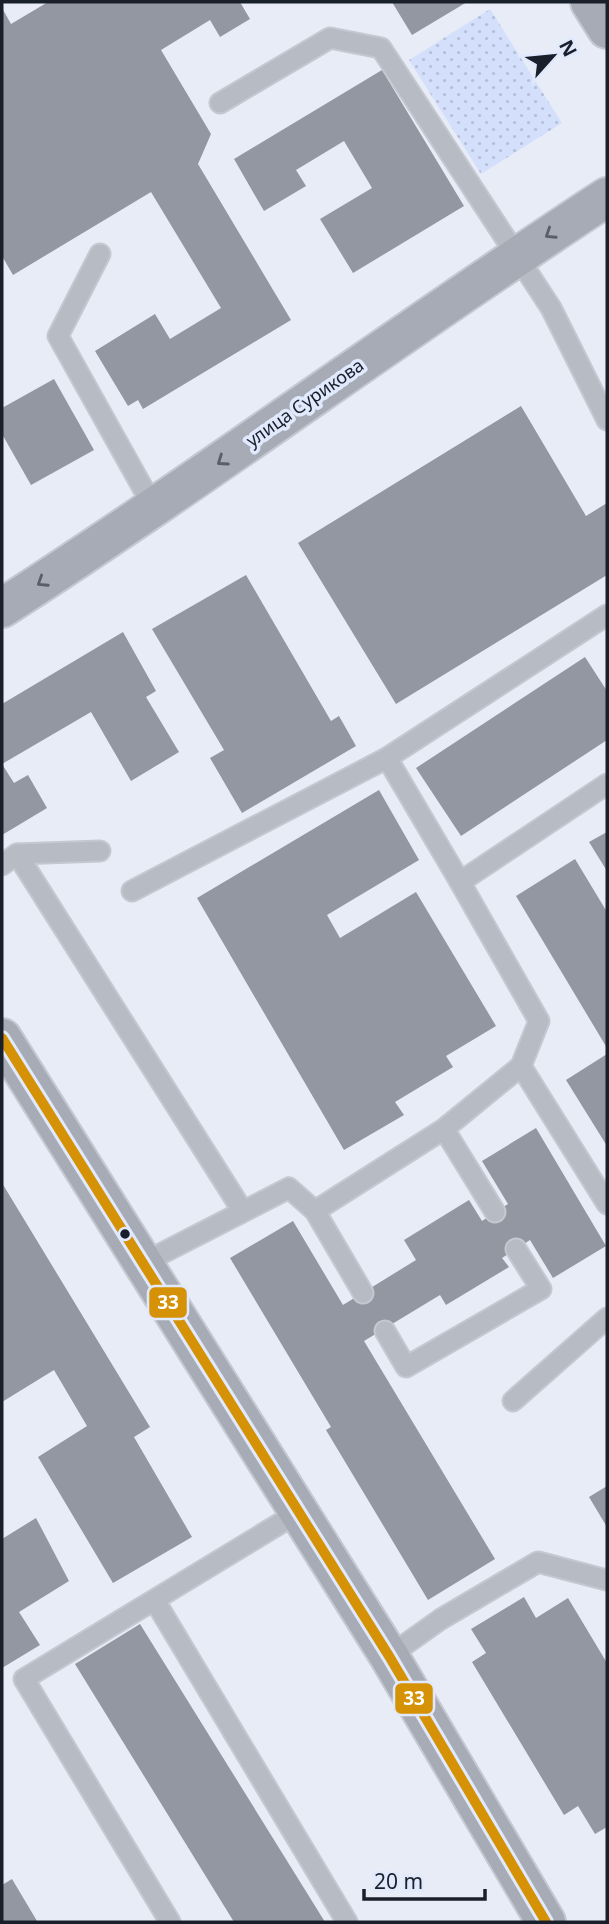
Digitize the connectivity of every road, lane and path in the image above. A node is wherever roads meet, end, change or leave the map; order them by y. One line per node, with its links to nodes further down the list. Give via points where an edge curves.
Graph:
1 (590, 2): 2 (main road)
2 (607, 29)
3 (220, 103): 6 (lane, via 330,38 381,48)
4 (607, 197): 6 (main road, улица Сурикова, one-way to 6)
5 (100, 254): 8 (lane, via 58,336)
6 (519, 254): 7 (lane); 8 (main road, улица Сурикова, one-way to 8)
7 (607, 420)
8 (154, 508): 9 (main road, улица Сурикова, one-way to 9)
9 (2, 608)
10 (607, 615): 11 (lane)
11 (387, 758): 15 (lane); 16 (lane)
12 (607, 785): 15 (lane)
13 (100, 851): 14 (lane)
14 (10, 859): 21 (lane)
15 (460, 882): 18 (lane, via 539,1021)
16 (132, 891)
17 (2, 1038): 25 (main road)
18 (521, 1066): 19 (lane); 20 (lane)
19 (444, 1129): 22 (lane); 23 (lane)
20 (607, 1204)
21 (242, 1210): 22 (lane, via 289,1188); 25 (lane)
22 (315, 1211): 26 (lane)
23 (495, 1213)
24 (516, 1249): 28 (lane, via 541,1289 406,1367)
25 (143, 1263): 30 (main road)
26 (363, 1293)
27 (607, 1318): 29 (lane)
28 (385, 1331)
29 (513, 1401)
30 (299, 1512): 32 (lane); 33 (main road)
31 (607, 1580): 33 (lane, via 538,1562 441,1619)
32 (155, 1601): 34 (lane, via 24,1679); 35 (lane)
33 (389, 1656): 36 (main road)
34 (170, 1922)
35 (347, 1922)
36 (546, 1922)

